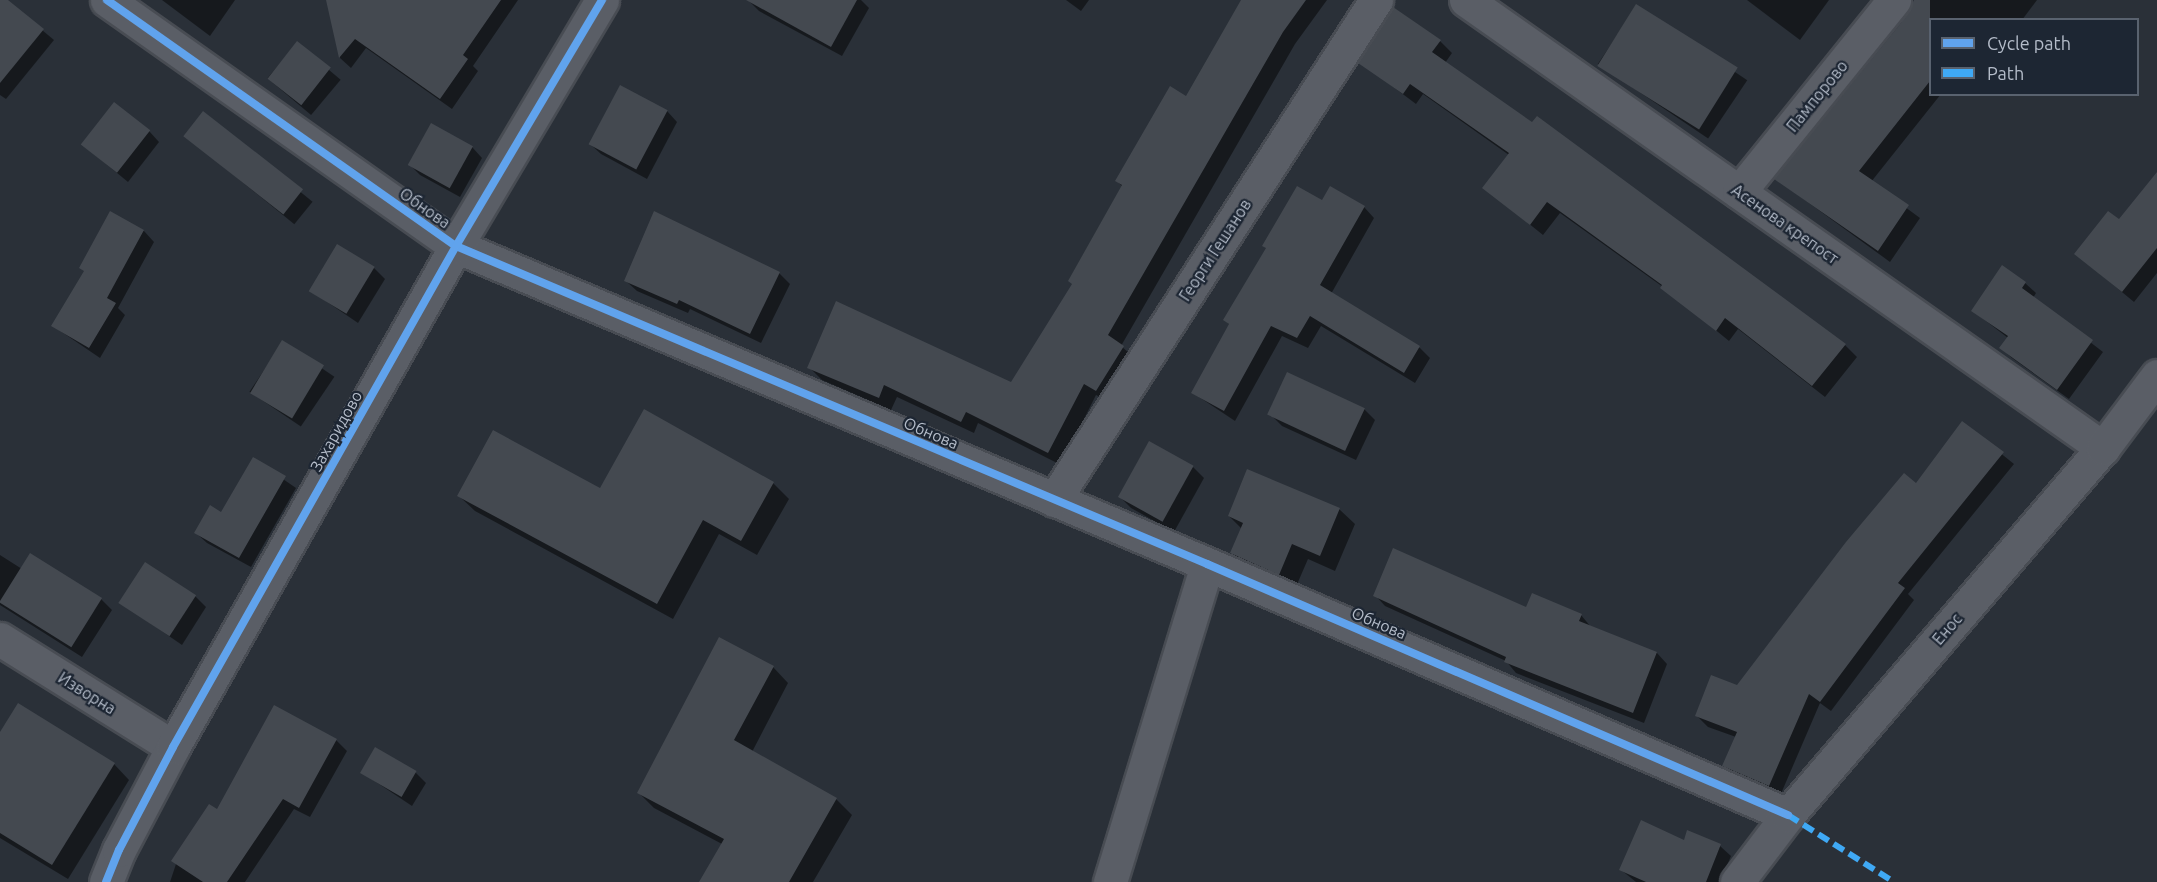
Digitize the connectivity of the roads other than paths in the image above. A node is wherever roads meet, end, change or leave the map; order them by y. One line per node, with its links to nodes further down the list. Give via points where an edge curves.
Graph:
1 (107, 0): 7 (street, Обнова)
2 (602, 0): 7 (street, Захаридово)
3 (1376, 0): 10 (street, Георги Гешанов)
4 (1467, 0): 6 (street, Асенова крепост)
5 (1894, 0): 6 (street, Пампорово)
6 (1739, 192): 9 (street, Асенова крепост)
7 (456, 246): 10 (street, Обнова); 13 (street, Захаридово)
8 (2157, 375): 9 (street, Енос)
9 (2103, 448): 14 (street, Енос)
10 (1054, 500): 11 (street, Обнова)
11 (1207, 564): 14 (street, Обнова); 16 (street)
12 (0, 639): 13 (street, Изворна)
13 (174, 747): 15 (street, Захаридово)
14 (1788, 815): 17 (street, Енос)
15 (106, 882)
16 (1110, 882)
17 (1737, 882)

